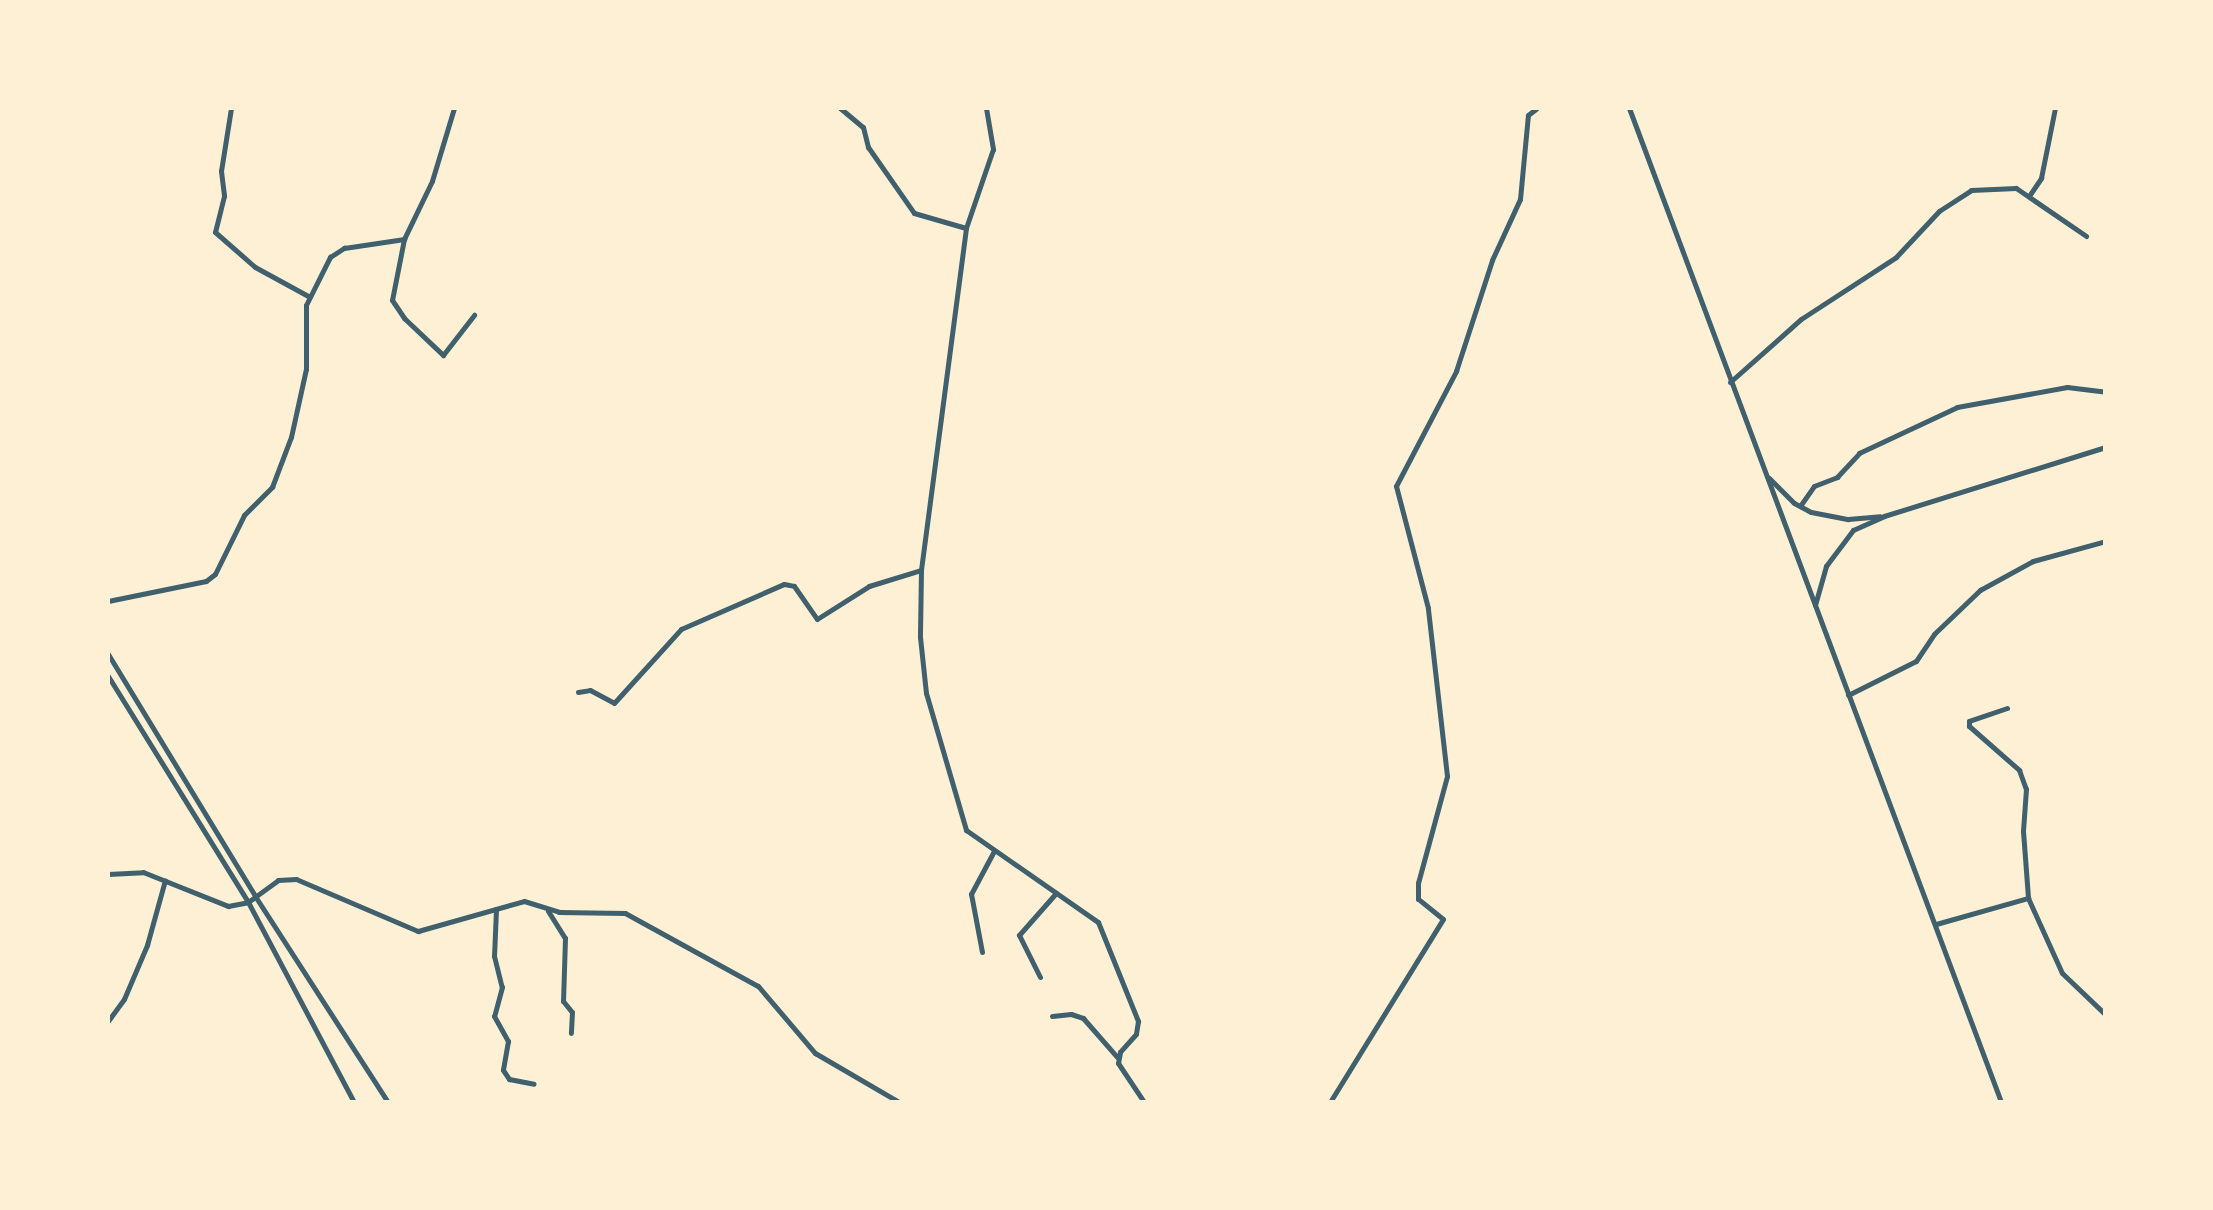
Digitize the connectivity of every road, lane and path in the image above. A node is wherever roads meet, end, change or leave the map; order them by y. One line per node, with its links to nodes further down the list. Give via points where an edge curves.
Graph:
1 (231, 108): 12 (street, via 215,232 254,266)
2 (454, 108): 11 (street, via 432,181)
3 (840, 108): 9 (street, via 862,127 868,147 914,213)
4 (986, 108): 9 (street, via 994,149)
5 (1537, 108): 51 (street, via 1528,116 1520,200 1492,260 1456,371 1396,486 1428,608 1447,776 1418,899 1443,918)
6 (1629, 108): 14 (street)
7 (2055, 108): 8 (street, via 2041,178)
8 (2029, 196): 10 (street); 14 (street, via 2006,186 1971,190 1948,203 1912,244 1809,312)
9 (966, 228): 21 (street)
10 (2086, 236)
11 (404, 239): 12 (street, via 336,251); 13 (street, via 392,291 404,318 442,355)
12 (308, 296): 22 (street, via 306,369 272,487 240,521 211,578)
13 (474, 315)
14 (1730, 382): 17 (street)
15 (2106, 392): 18 (street, via 2067,387 1957,408 1859,453 1837,477 1814,486)
16 (2106, 447): 19 (street)
17 (1764, 472): 18 (street); 23 (street)
18 (1800, 506): 19 (street, via 1830,517)
19 (1884, 516): 23 (street, via 1845,538 1826,566)
20 (2106, 542): 27 (street, via 2033,560 1980,590 1916,661)
21 (921, 570): 26 (street, via 869,586 817,619 794,586 784,584 680,629 614,702 590,690); 29 (street, via 920,648 943,756 961,822)
22 (108, 600)
23 (1815, 606): 27 (street)
24 (108, 654): 33 (street)
25 (108, 676): 35 (street)
26 (578, 692)
27 (1848, 694): 38 (street)
28 (2007, 708): 34 (street, via 1968,722 2012,760 2026,789)
29 (994, 851): 32 (street); 39 (street, via 972,894)
30 (108, 874): 31 (street, via 137,871)
31 (166, 880): 35 (street, via 218,903); 43 (street, via 147,945)
32 (1056, 893): 40 (street, via 1019,936); 45 (street, via 1093,915 1110,945 1138,1028)
33 (254, 896): 35 (street); 37 (street, via 278,880 296,880 418,931); 48 (street)
34 (2028, 898): 38 (street); 41 (street, via 2062,973)
35 (248, 902): 47 (street)
36 (546, 908): 37 (street, via 524,901); 44 (street, via 565,938 563,1001 572,1012); 49 (street, via 625,913 700,953 758,986 815,1053)
37 (496, 909): 46 (street, via 494,956 502,987 494,1016 508,1042 503,1070)
38 (1936, 924): 52 (street)
39 (982, 952)
40 (1040, 977)
41 (2106, 1015)
42 (1052, 1016): 45 (street, via 1084,1018)
43 (108, 1021)
44 (570, 1033)
45 (1118, 1057): 50 (street)
46 (534, 1084)
47 (354, 1102)
48 (388, 1102)
49 (899, 1102)
50 (1144, 1102)
51 (1330, 1102)
52 (2002, 1102)

